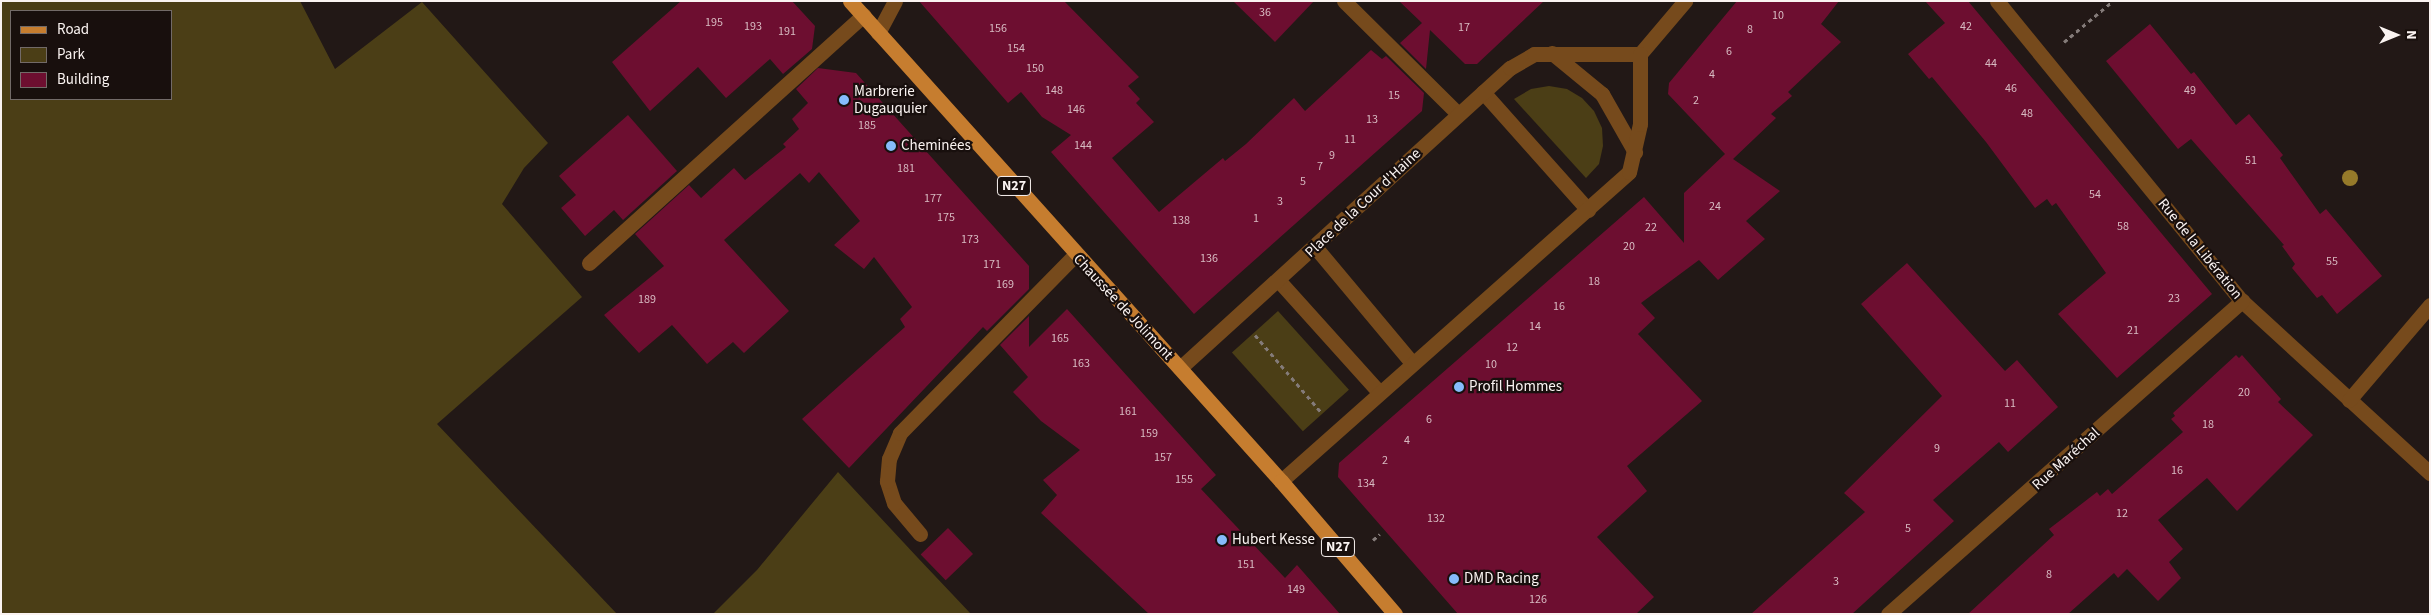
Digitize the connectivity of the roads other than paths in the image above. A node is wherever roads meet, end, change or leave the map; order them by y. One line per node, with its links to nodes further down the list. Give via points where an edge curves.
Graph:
1 (850, 1): 6 (main road, Chaussée de Jolimont / N27)
2 (895, 1): 7 (street)
3 (1344, 1): 11 (street)
4 (1685, 1): 9 (street)
5 (1997, 1): 18 (street, Rue de la Libération)
6 (862, 15): 7 (main road, Chaussée de Jolimont / N27); 16 (street)
7 (878, 33): 15 (main road, Chaussée de Jolimont / N27)
8 (1552, 53): 9 (street, Place de la Cour d'Haine); 10 (street, Place de la Cour d'Haine, via 1534,54 1510,68); 12 (street, via 1602,94)
9 (1640, 54): 12 (street, via 1640,124)
10 (1483, 92): 11 (street, Place de la Cour d'Haine); 13 (street)
11 (1458, 114): 14 (street, Place de la Cour d'Haine)
12 (1635, 152): 13 (street, via 1629,172)
13 (1588, 210): 20 (street)
14 (1316, 248): 17 (street, Place de la Cour d'Haine); 20 (street)
15 (1075, 255): 21 (main road, Chaussée de Jolimont / N27); 26 (street, via 900,433 889,459 887,481 894,503)
16 (589, 262)
17 (1279, 281): 21 (street, Place de la Cour d'Haine); 22 (street)
18 (2242, 301): 23 (street, Rue de la Libération); 28 (street, Rue Maréchal)
19 (2430, 305): 23 (street)
20 (1412, 363): 22 (street)
21 (1180, 368): 25 (main road, Chaussée de Jolimont / N27)
22 (1378, 392): 25 (street)
23 (2349, 400): 24 (street, Rue de la Libération)
24 (2430, 473)
25 (1280, 481): 27 (main road, Chaussée de Jolimont / N27)
26 (920, 534)
27 (1395, 614)
28 (1888, 614)

